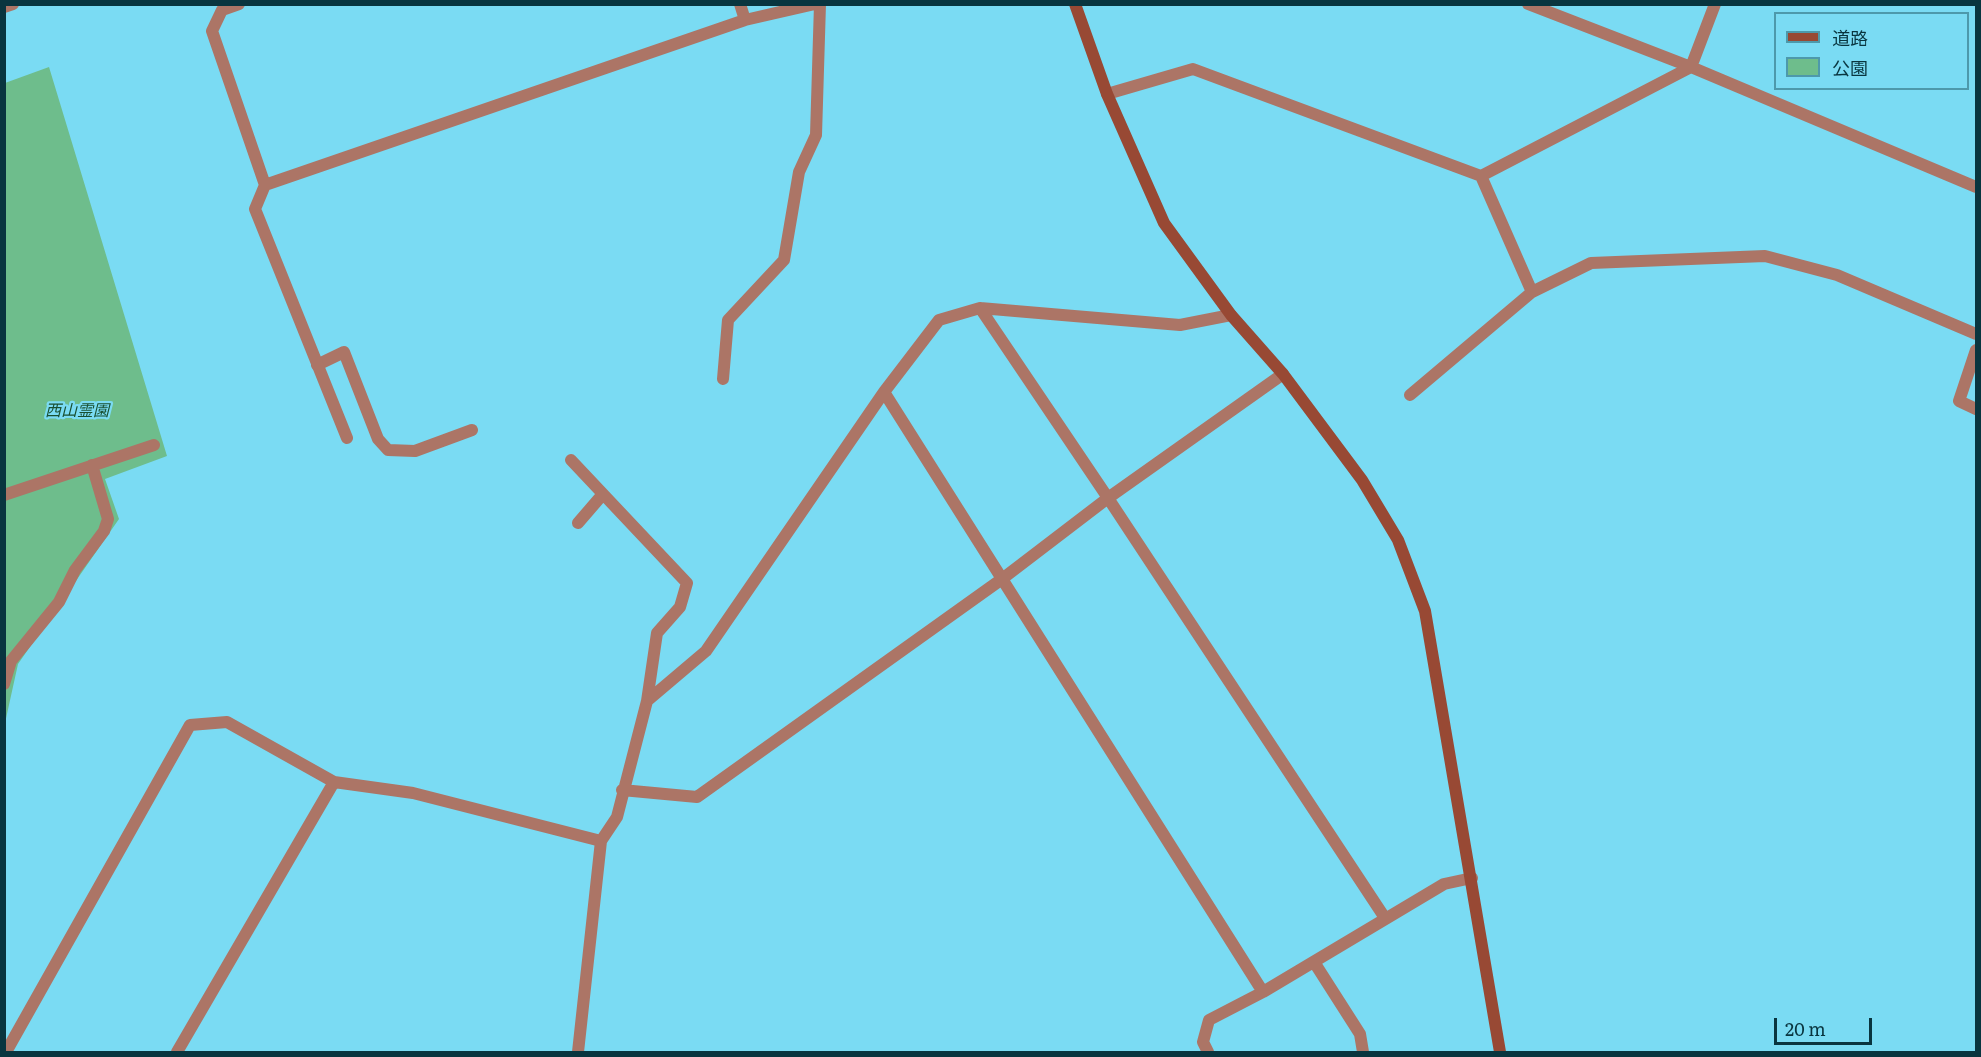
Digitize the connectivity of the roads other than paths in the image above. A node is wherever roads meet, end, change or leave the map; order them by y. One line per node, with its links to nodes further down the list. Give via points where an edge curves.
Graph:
1 (13, 4): 9 (street)
2 (239, 4): 14 (street, via 222,10 212,31)
3 (740, 4): 10 (street)
4 (815, 4): 10 (street)
5 (820, 4): 23 (street, via 816,135 799,172 784,260 728,320)
6 (1075, 4): 12 (street)
7 (1528, 4): 11 (street)
8 (1715, 4): 11 (street)
9 (4, 7)
10 (746, 20): 14 (street)
11 (1691, 67): 13 (street); 15 (street)
12 (1107, 94): 13 (street, via 1193,69); 18 (street, via 1164,223)
13 (1481, 176): 16 (street)
14 (265, 185): 21 (street, via 255,209)
15 (1977, 187)
16 (1532, 292): 19 (street, via 1591,263 1765,256 1837,275); 25 (street)
17 (980, 308): 18 (street, via 1180,325); 24 (street, via 939,320); 34 (street)
18 (1231, 315): 22 (street)
19 (1977, 334)
20 (1977, 350): 26 (street, via 1959,401)
21 (317, 365): 27 (street, via 344,351 378,439 388,450 415,451); 28 (street)
22 (1283, 374): 34 (street); 42 (street, via 1362,480 1398,540 1425,611)
23 (723, 379)
24 (884, 392): 36 (street); 38 (street, via 706,651)
25 (1410, 395)
26 (1977, 409)
27 (472, 430)
28 (347, 438)
29 (154, 445): 31 (street)
30 (571, 460): 32 (street)
31 (92, 465): 33 (street); 37 (street, via 108,519 104,531 75,570 59,602 11,661)
32 (603, 494): 35 (street); 38 (street, via 687,583 680,606 657,633)
33 (4, 495)
34 (1108, 498): 36 (street); 43 (street)
35 (578, 523)
36 (1002, 579): 40 (street, via 697,797); 45 (street)
37 (4, 684)
38 (647, 701): 40 (street)
39 (334, 782): 41 (street, via 413,793); 46 (street, via 227,722 190,725); 47 (street)
40 (622, 790): 41 (street, via 617,817)
41 (601, 841): 48 (street)
42 (1472, 878): 43 (street, via 1443,884); 51 (street)
43 (1385, 918): 44 (street)
44 (1314, 962): 45 (street); 50 (street, via 1360,1034)
45 (1263, 992): 49 (street, via 1209,1020 1203,1042)
46 (6, 1053)
47 (177, 1053)
48 (578, 1053)
49 (1208, 1053)
50 (1363, 1053)
51 (1500, 1053)

